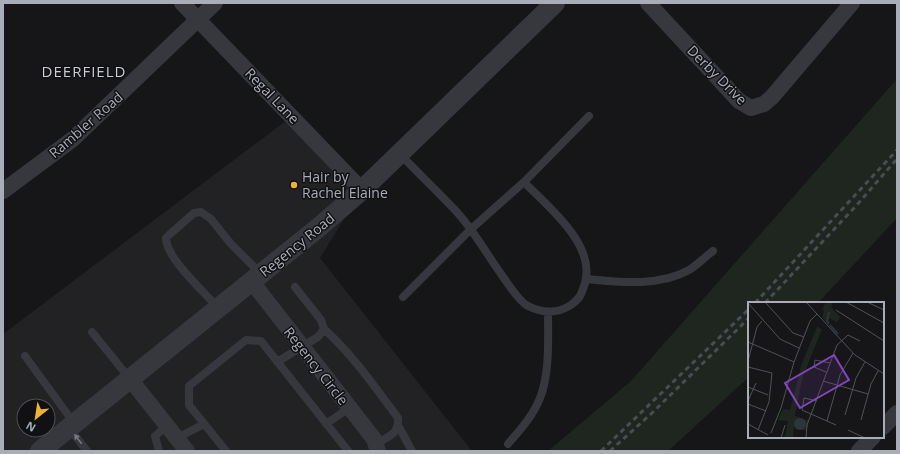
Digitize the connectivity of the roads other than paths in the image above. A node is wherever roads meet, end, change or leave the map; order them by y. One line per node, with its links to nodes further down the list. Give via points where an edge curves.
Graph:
1 (182, 3): 6 (street, Regal Lane)
2 (215, 3): 6 (street, Rambler Road)
3 (555, 3): 8 (street, Regency Road)
4 (648, 3): 5 (street, Derby Drive, via 739,101 751,108 764,104 772,97)
5 (852, 3)
6 (198, 20): 10 (street, Regal Lane); 11 (street, Rambler Road, via 73,139)
7 (589, 116): 9 (lane)
8 (399, 154): 10 (street, Regency Road); 12 (lane, via 456,211)
9 (524, 182): 12 (lane); 15 (lane, via 565,224 581,245 586,264)
10 (362, 190): 14 (street, Regency Road)
11 (3, 191)
12 (470, 230): 17 (lane); 19 (lane, via 526,306)
13 (713, 251): 15 (lane, via 688,270 667,278 616,282)
14 (256, 278): 18 (street, Regency Road); 18 (lane, via 211,219 201,212 194,213 166,238 167,246 180,265); 22 (street, Regency Circle)
15 (586, 279): 19 (lane, via 580,298 566,308)
16 (295, 287): 20 (lane, via 321,320)
17 (403, 297)
18 (219, 308): 25 (street, Regency Road)
19 (548, 312): 36 (lane, via 544,388 534,410)
20 (324, 329): 22 (lane, via 318,337); 33 (lane, via 367,376 398,418)
21 (92, 332): 25 (lane)
22 (301, 346): 24 (lane); 26 (street, Regency Circle)
23 (25, 356): 30 (lane)
24 (277, 362): 28 (lane, via 261,341 246,340 189,386 188,405); 29 (lane)
25 (130, 379): 30 (street, Regency Road); 31 (street)
26 (349, 408): 29 (lane); 37 (street, Regency Circle)
27 (897, 413): 32 (street)
28 (204, 424): 34 (lane); 42 (lane)
29 (326, 424): 43 (lane)
30 (72, 425): 38 (street, Regency Road); 39 (lane, one-way to 30)
31 (167, 426): 34 (street); 40 (lane, via 155,436)
32 (884, 426)
33 (399, 427): 37 (lane); 44 (lane)
34 (177, 438): 41 (street)
35 (872, 438): 45 (street)
36 (508, 444)
37 (377, 447)
38 (40, 451)
39 (87, 451)
40 (159, 451)
41 (187, 451)
42 (226, 451)
43 (348, 451)
44 (412, 451)
45 (859, 451)

